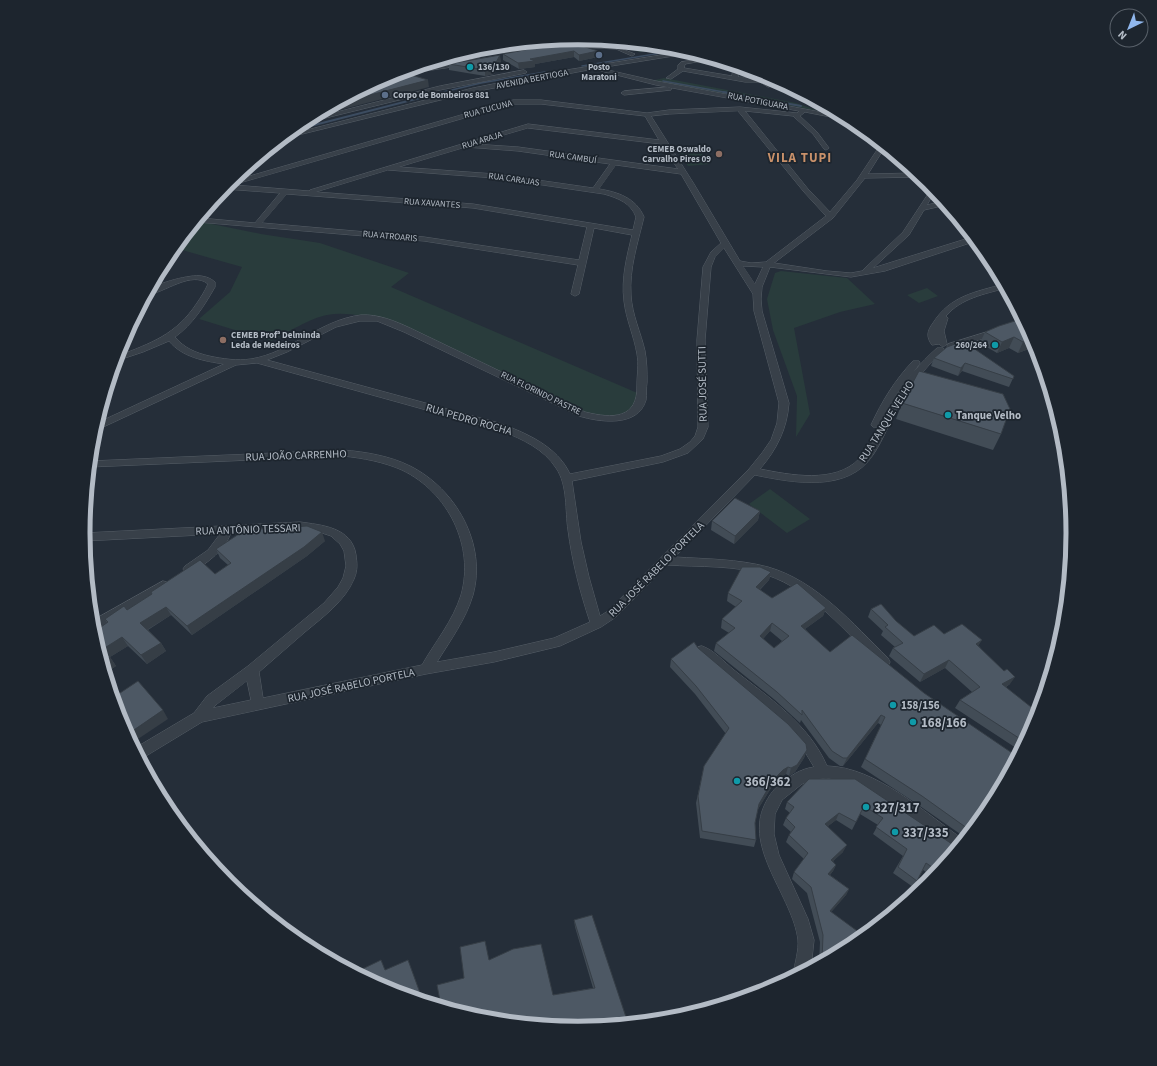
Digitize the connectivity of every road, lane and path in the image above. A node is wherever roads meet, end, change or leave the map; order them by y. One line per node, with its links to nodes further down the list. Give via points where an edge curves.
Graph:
1 (564, 45): 3 (street)
2 (552, 46): 4 (street)
3 (617, 48): 5 (street, via 635,54)
4 (539, 50)
5 (624, 55)
6 (677, 55): 14 (street, AVENIDA BERTIOGA)
7 (471, 57): 9 (street)
8 (488, 59): 9 (street)
9 (481, 60): 15 (street)
10 (700, 61): 17 (street, via 682,64)
11 (578, 63): 16 (street)
12 (709, 63): 22 (street, via 708,68)
13 (571, 64): 18 (street)
14 (616, 64): 16 (street, AVENIDA BERTIOGA); 19 (street)
15 (433, 68)
16 (588, 69): 18 (street, AVENIDA BERTIOGA); 24 (street, RUA POTIGUARA)
17 (681, 69): 22 (street); 26 (street)
18 (578, 70): 42 (street, AVENIDA BERTIOGA, via 472,90)
19 (626, 70): 23 (street); 24 (street, via 619,72)
20 (532, 71): 41 (street, AVENIDA BERTIOGA, via 440,88)
21 (735, 71): 27 (street)
22 (702, 72): 27 (street)
23 (642, 73)
24 (618, 75): 32 (street, RUA POTIGUARA)
25 (662, 77): 26 (street)
26 (668, 78): 28 (street)
27 (735, 78): 29 (street)
28 (676, 79)
29 (759, 80)
30 (763, 81): 31 (street)
31 (770, 86)
32 (682, 87): 33 (street); 36 (street, RUA POTIGUARA)
33 (624, 93)
34 (795, 102): 37 (street, RUA POTIGUARA)
35 (740, 109): 38 (street, RUA TUCUNA); 39 (street, RUA TUCUNA); 61 (street, via 802,186)
36 (804, 110): 39 (street); 40 (street, RUA POTIGUARA)
37 (826, 112)
38 (648, 115): 43 (street); 52 (street, RUA TUCUNA, via 541,102 513,102)
39 (795, 115): 45 (street, via 815,133)
40 (830, 115)
41 (324, 117)
42 (297, 135)
43 (663, 142): 44 (street, RUA ARAJA, via 534,126); 49 (street)
44 (463, 145): 47 (street, RUA CAMBUÍ, via 518,149); 48 (street, RUA ARAJA)
45 (826, 148)
46 (880, 149): 50 (street, RUA JOSÉ RABELO PORTELA)
47 (614, 163): 49 (street, RUA CAMBUÍ); 54 (street)
48 (387, 168): 54 (street, RUA CARAJAS, via 495,176); 56 (street, RUA ARAJA)
49 (683, 172): 67 (street)
50 (862, 176): 51 (street); 61 (street, RUA JOSÉ RABELO PORTELA)
51 (911, 176)
52 (239, 182)
53 (234, 187): 55 (street, RUA XAVANTES)
54 (595, 190): 59 (street, RUA CARAJAS, via 623,198)
55 (285, 192): 56 (street, RUA XAVANTES); 63 (street)
56 (306, 193): 64 (street, RUA XAVANTES, via 473,206)
57 (929, 194): 60 (street)
58 (939, 204): 60 (street)
59 (636, 207): 65 (street, RUA FLORINDO PASTRE, via 640,217)
60 (921, 209): 71 (street, via 906,233)
61 (830, 216): 70 (street, RUA JOSÉ RABELO PORTELA)
62 (204, 221): 63 (street, RUA ATROARIS)
63 (257, 225): 68 (street, RUA ATROARIS, via 431,240)
64 (591, 226): 65 (street, RUA XAVANTES); 68 (street)
65 (636, 233): 80 (street, RUA FLORINDO PASTRE, via 627,296 641,350 642,395 635,409 626,415 605,419 582,414 407,330 377,319 358,318 333,325)
66 (969, 241): 71 (street)
67 (725, 244): 69 (street); 86 (street, RUA JOSÉ SUTTI, via 714,253 707,267 701,340 703,428 700,436 684,451 663,459)
68 (581, 263): 75 (street)
69 (739, 263): 70 (street); 74 (street)
70 (768, 264): 71 (street, via 827,273); 74 (street, RUA JOSÉ RABELO PORTELA)
71 (863, 273)
72 (1000, 288): 78 (street, via 950,306 945,313 940,331)
73 (155, 290): 77 (street, via 185,279 205,278 210,281 211,287 189,320)
74 (757, 293): 83 (street, RUA JOSÉ RABELO PORTELA, via 758,311 784,403 784,418 779,435)
75 (575, 294)
76 (1019, 325): 78 (street, RUA TANQUE VELHO)
77 (171, 337): 79 (street); 81 (street, via 175,343 192,354 218,361)
78 (940, 346): 83 (street, RUA TANQUE VELHO, via 913,366 901,380 861,451 848,465 827,471 803,472 782,470); 85 (street, RUA TANQUE VELHO, via 909,383 868,454 854,469 844,474 811,478)
79 (124, 356)
80 (257, 360): 81 (street); 86 (street, RUA PEDRO ROCHA, via 516,432 546,450)
81 (234, 362): 82 (street)
82 (103, 424)
83 (761, 463): 85 (street, RUA JOSÉ RABELO PORTELA)
84 (96, 464): 93 (street, RUA JOÃO CARRENHO, via 343,453 368,456 412,472 439,492 452,507 462,526 468,546 470,570 467,594 460,612)
85 (753, 471): 89 (street, RUA JOSÉ RABELO PORTELA)
86 (567, 478): 91 (street, RUA PEDRO ROCHA, via 582,576)
87 (227, 530): 88 (street, RUA ANTÔNIO TESSARI); 90 (street, via 217,548 205,558); 95 (street, RUA ANTÔNIO TESSARI, via 300,526 323,529 335,533 350,551 352,566 342,590 328,606)
88 (90, 537)
89 (664, 562): 91 (street, RUA JOSÉ RABELO PORTELA, via 621,606); 94 (street, via 750,568 780,576 816,598)
90 (99, 623)
91 (597, 624): 93 (street, RUA JOSÉ RABELO PORTELA, via 556,642 494,657)
92 (702, 651): 99 (street, via 798,732 818,758)
93 (426, 669): 96 (street, RUA JOSÉ RABELO PORTELA)
94 (892, 669)
95 (252, 670): 96 (street); 97 (street, RUA ANTÔNIO TESSARI, via 212,700)
96 (258, 704): 97 (street, RUA JOSÉ RABELO PORTELA)
97 (199, 717): 98 (street, RUA JOSÉ RABELO PORTELA)
98 (142, 751)
99 (823, 772): 100 (street, via 855,777 880,790); 101 (street, via 803,776 790,783 770,804 766,815 766,830 774,859 800,918 806,942)
100 (955, 843)
101 (802, 967)

